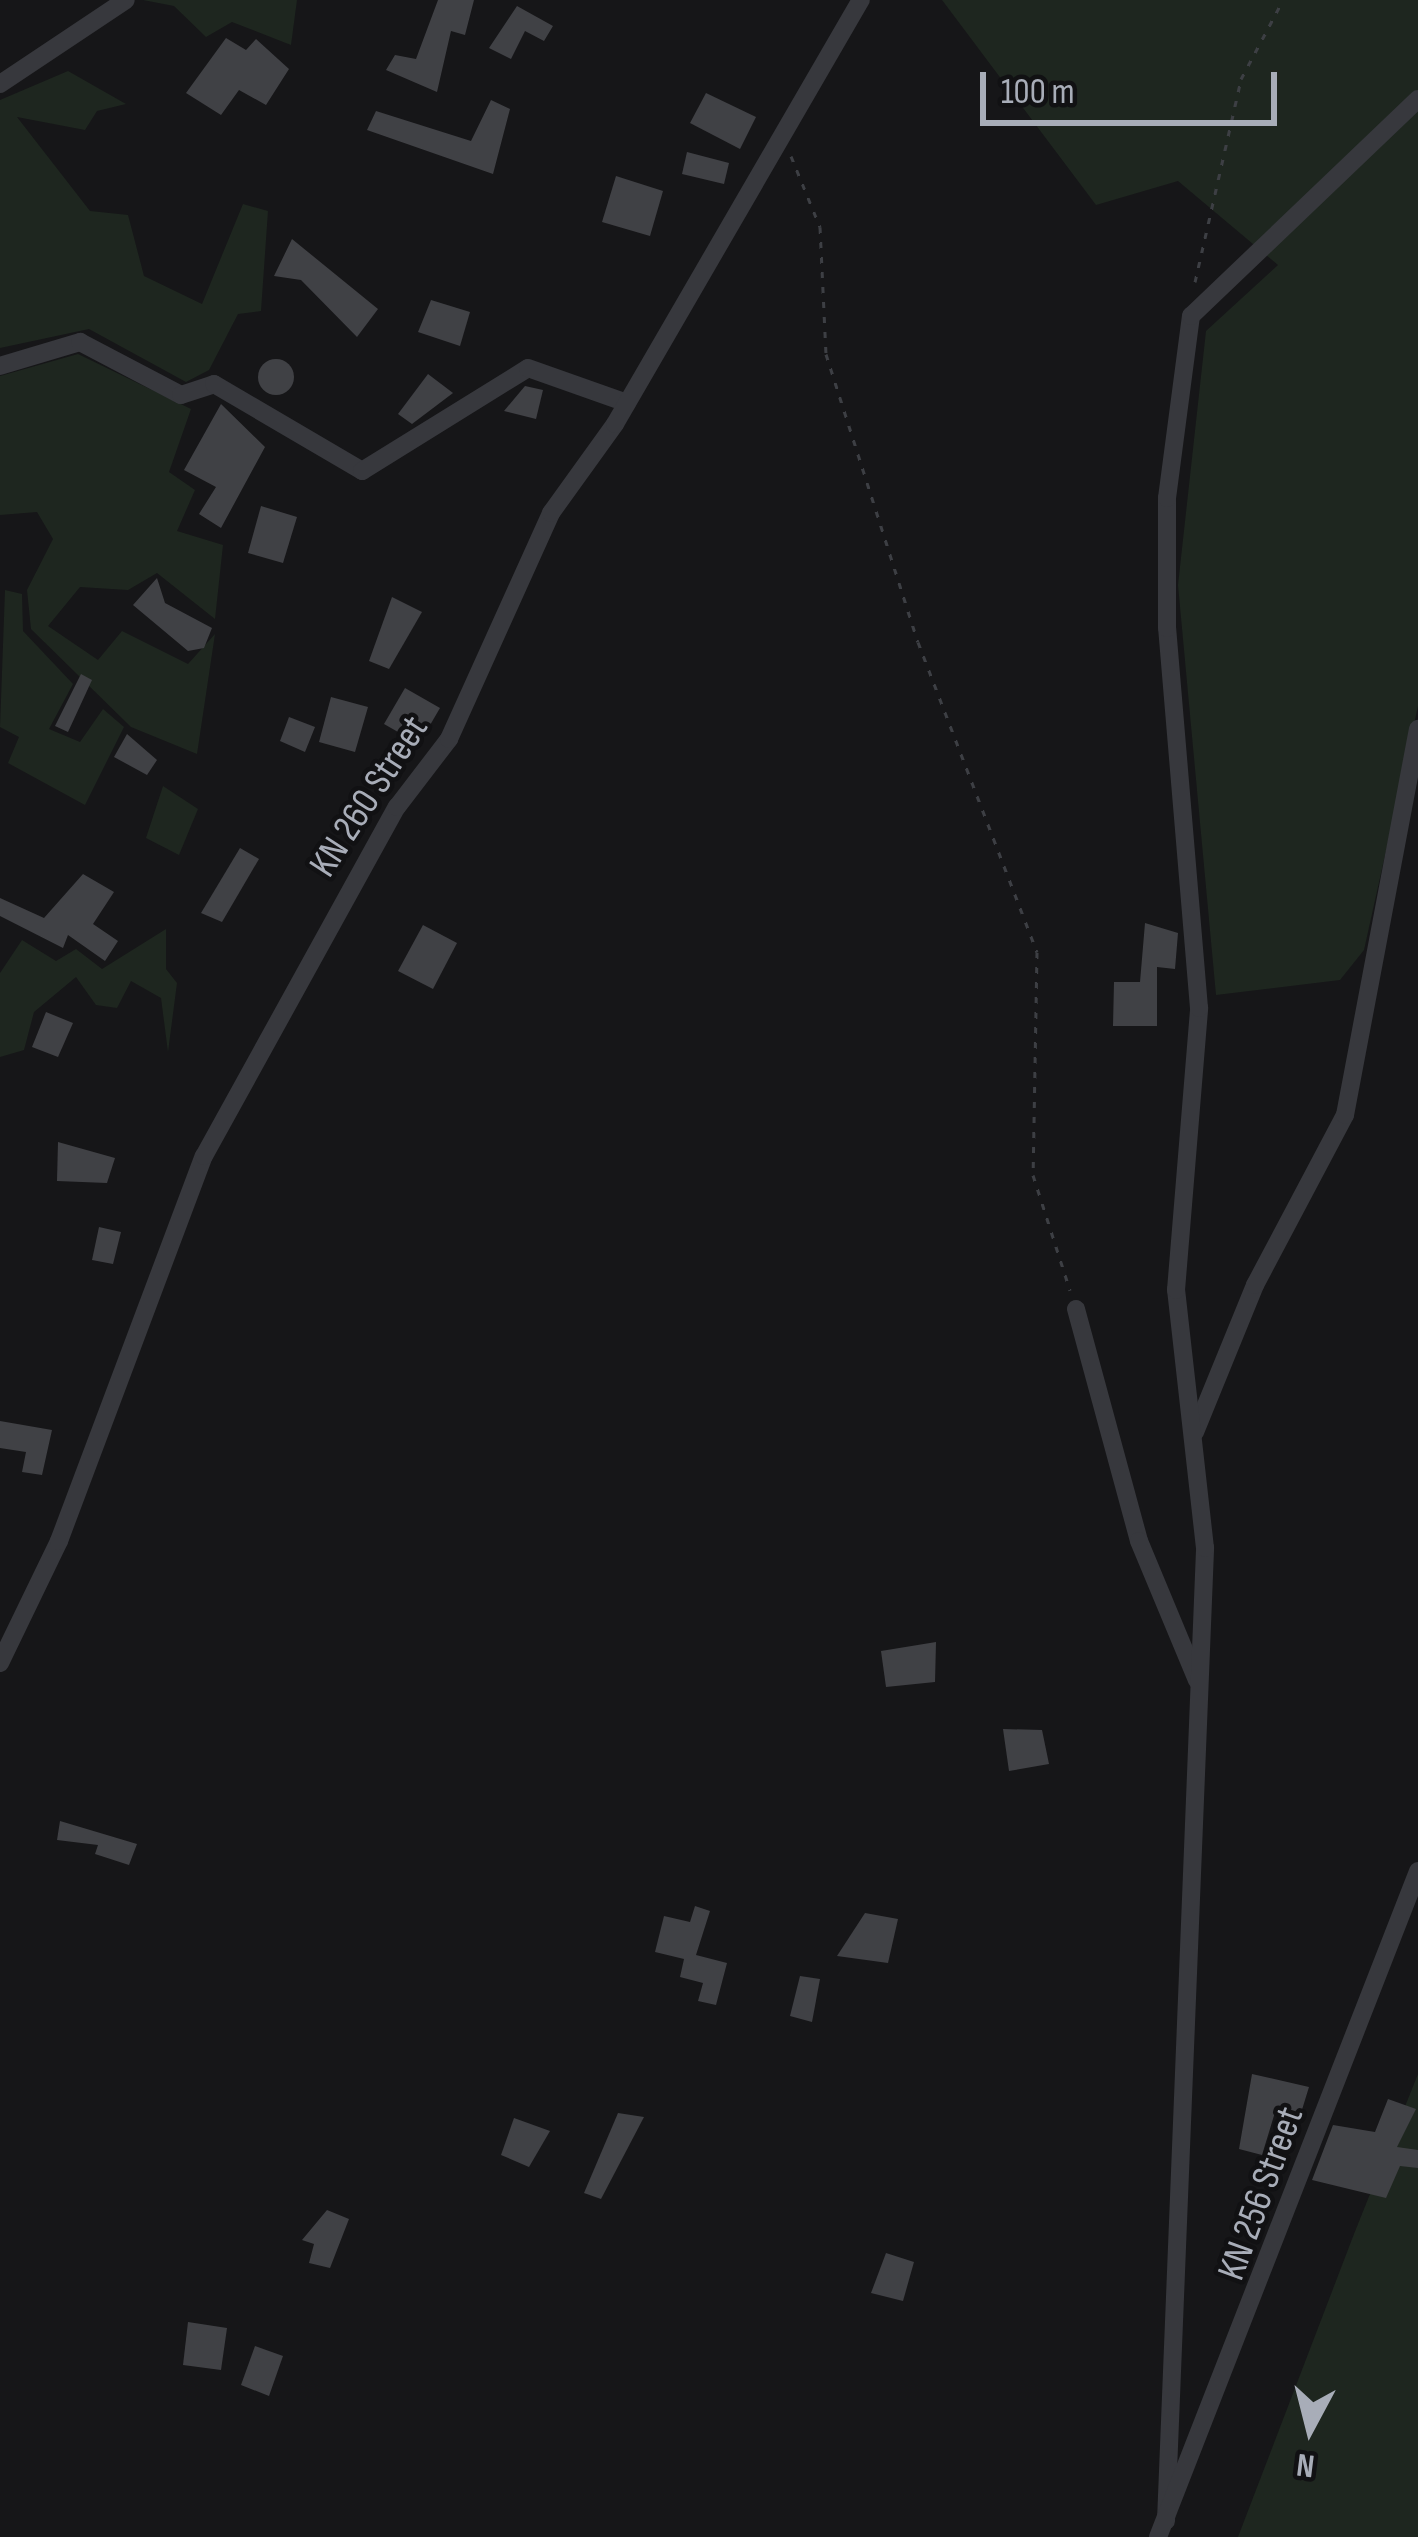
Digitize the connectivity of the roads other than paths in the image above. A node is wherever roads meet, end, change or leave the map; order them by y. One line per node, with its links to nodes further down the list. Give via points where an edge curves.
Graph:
1 (126, 0): 3 (street)
2 (861, 0): 6 (street, KN 260 Street)
3 (0, 84)
4 (1418, 99): 9 (street, via 1191,316 1163,556 1198,964 1176,1290)
5 (0, 365): 6 (street, via 80,342 181,395 214,384 362,471 528,368)
6 (627, 403): 10 (street, KN 260 Street, via 551,513 448,739 397,807 204,1156 59,1541)
7 (1418, 729): 9 (street, via 1345,1115 1255,1285)
8 (1076, 1309): 11 (street, via 1138,1541)
9 (1194, 1434): 11 (street, via 1205,1548)
10 (0, 1663)
11 (1199, 1684): 13 (street)
12 (1418, 1870): 13 (street, KN 256 Street)
13 (1162, 2529)

